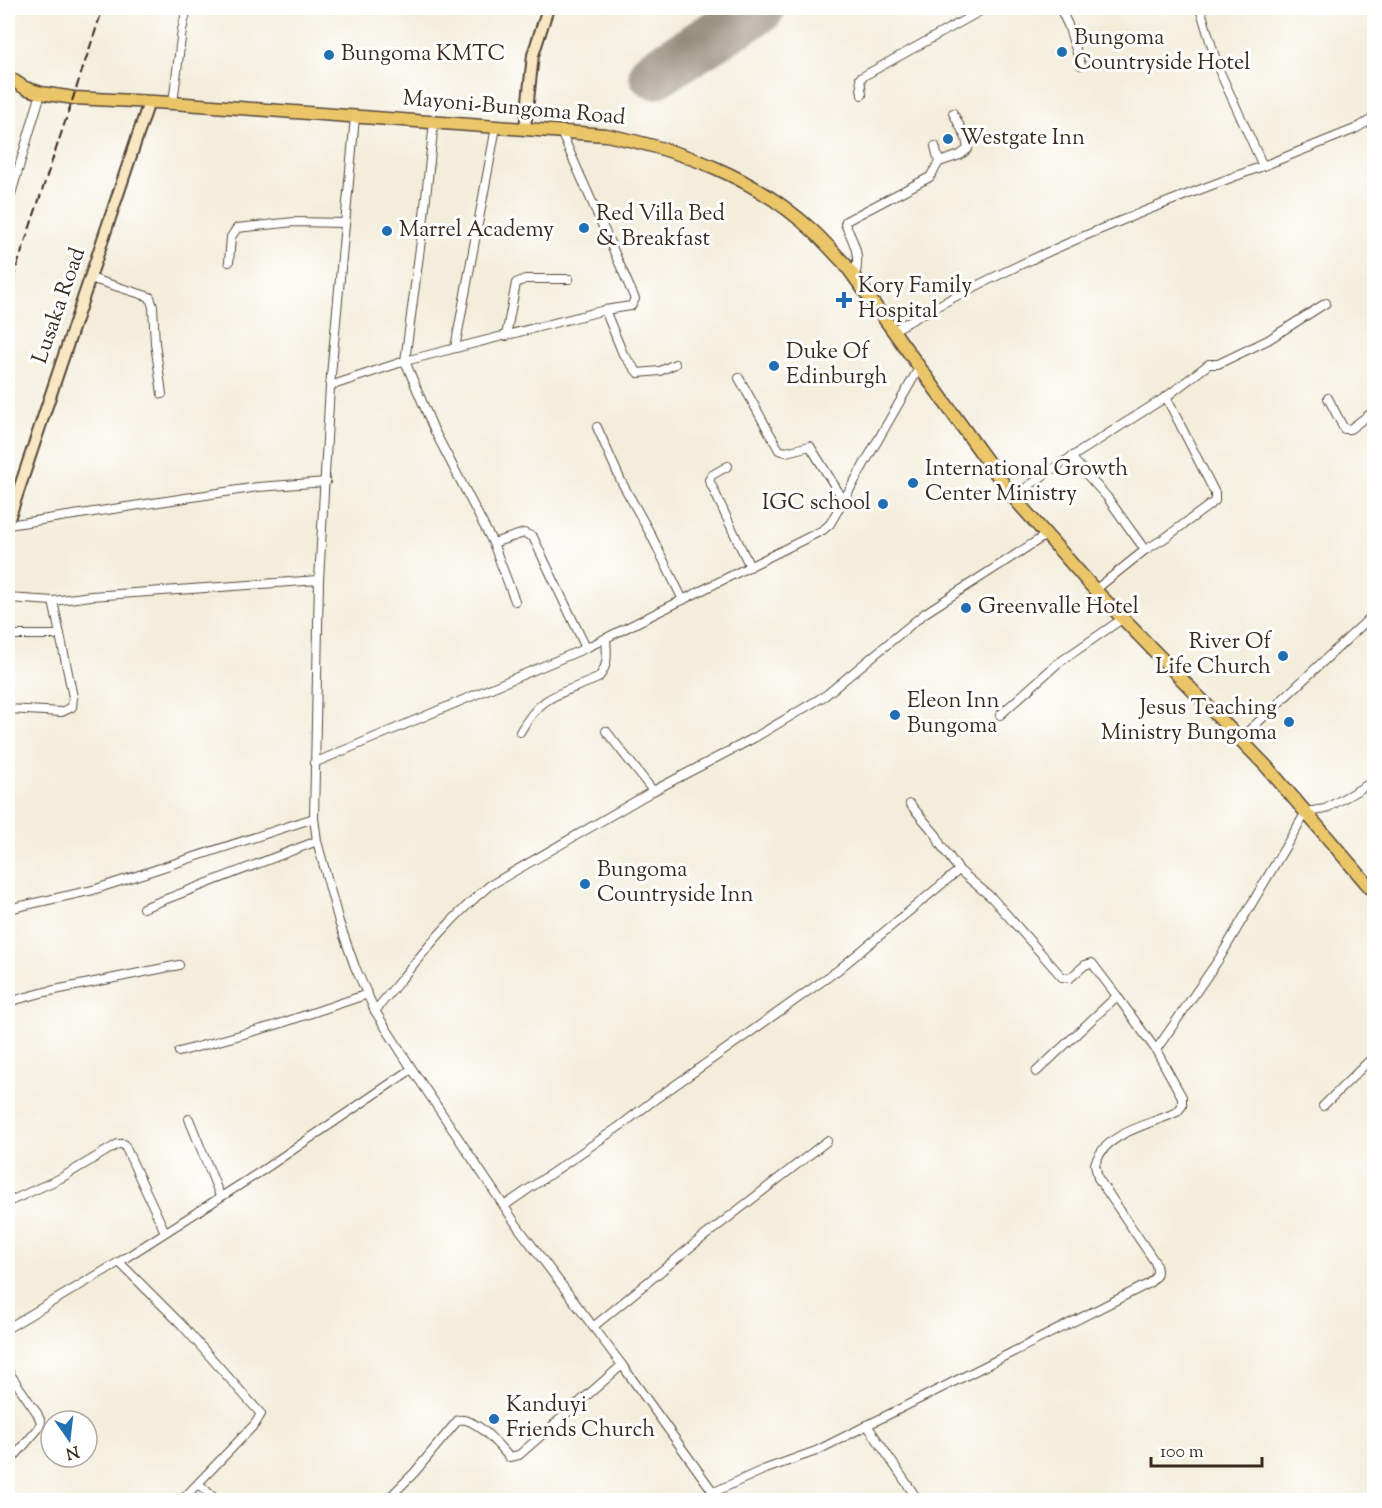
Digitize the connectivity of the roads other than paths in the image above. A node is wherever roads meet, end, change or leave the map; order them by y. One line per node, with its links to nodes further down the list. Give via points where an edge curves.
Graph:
1 (187, 8): 11 (street)
2 (548, 8): 17 (street, via 533,55)
3 (986, 8): 9 (street, via 860,78)
4 (1060, 8): 6 (street)
5 (1200, 8): 21 (street, via 1219,70)
6 (1082, 65)
7 (8, 76): 8 (main road, Mayoni-Bungoma Road)
8 (41, 93): 10 (main road, Mayoni-Bungoma Road); 22 (street)
9 (862, 95)
10 (148, 102): 11 (main road, Mayoni-Bungoma Road); 27 (street, Lusaka Road)
11 (173, 103): 13 (main road, Mayoni-Bungoma Road)
12 (953, 112): 20 (street, via 968,149)
13 (355, 117): 15 (main road, Mayoni-Bungoma Road); 24 (street)
14 (1374, 118): 21 (street)
15 (434, 122): 16 (main road, Mayoni-Bungoma Road); 34 (street)
16 (496, 127): 17 (main road, Mayoni-Bungoma Road); 33 (street)
17 (525, 128): 18 (main road, Mayoni-Bungoma Road)
18 (561, 132): 26 (main road, Mayoni-Bungoma Road, via 646,143 714,166 781,205 813,231); 30 (street, via 634,299 632,306)
19 (935, 146): 20 (street)
20 (939, 162): 26 (street, via 930,177 846,222 858,255)
21 (1263, 166): 31 (street, via 1058,247 985,280)
22 (12, 177): 23 (street)
23 (8, 204)
24 (344, 223): 25 (street, via 294,222 237,228 231,237); 38 (street)
25 (229, 262)
26 (855, 276): 31 (main road, Mayoni-Bungoma Road)
27 (90, 278): 39 (street, via 150,297); 49 (street, Lusaka Road)
28 (569, 279): 32 (street, via 525,279 516,283)
29 (1326, 303): 40 (street, via 1268,340 1218,364 1209,364)
30 (605, 310): 32 (street); 35 (street, via 623,354 638,374)
31 (892, 331): 36 (main road, Mayoni-Bungoma Road)
32 (506, 336): 33 (street)
33 (455, 348): 34 (street)
34 (405, 362): 38 (street); 51 (street, via 434,430)
35 (675, 364)
36 (919, 368): 47 (main road, Mayoni-Bungoma Road); 48 (street)
37 (740, 378): 48 (street, via 780,452 810,446)
38 (330, 386): 46 (street)
39 (162, 394)
40 (1166, 397): 44 (street); 52 (street, via 1216,497 1212,504)
41 (1328, 398): 42 (street, via 1344,429 1350,429)
42 (1374, 411)
43 (597, 427): 57 (street, via 621,482)
44 (1071, 457): 47 (street); 52 (street, via 1107,497)
45 (728, 466): 53 (street, via 709,480)
46 (326, 482): 49 (street, via 258,486); 54 (street)
47 (1013, 497): 50 (main road, Mayoni-Bungoma Road)
48 (844, 501): 53 (street, via 827,527)
49 (8, 524)
50 (1046, 535): 55 (main road, Mayoni-Bungoma Road); 73 (street, via 925,613 826,695)
51 (493, 543): 59 (street); 65 (street, via 525,533 533,537)
52 (1144, 550): 55 (street)
53 (750, 567): 57 (street)
54 (319, 580): 58 (street); 71 (street)
55 (1095, 590): 61 (main road, Mayoni-Bungoma Road)
56 (8, 598): 58 (street)
57 (684, 600): 64 (street)
58 (53, 601): 63 (street)
59 (515, 601)
60 (1374, 614): 70 (street)
61 (1122, 619): 67 (street, via 1057,664); 70 (main road, Mayoni-Bungoma Road)
62 (8, 635): 63 (street)
63 (60, 635): 66 (street, via 72,707 62,712)
64 (606, 638): 65 (street); 69 (street, via 608,659 603,673 552,696 530,714)
65 (586, 648): 71 (street)
66 (8, 709)
67 (1000, 715)
68 (606, 731): 73 (street)
69 (520, 732)
70 (1240, 739): 75 (main road, Mayoni-Bungoma Road)
71 (314, 763): 76 (street)
72 (1374, 782): 75 (street, via 1325,809)
73 (653, 791): 86 (street, via 483,891 447,924)
74 (910, 804): 78 (street)
75 (1306, 812): 79 (main road, Mayoni-Bungoma Road); 87 (street, via 1219,959)
76 (314, 818): 77 (street); 81 (street, via 93,890)
77 (317, 841): 80 (street); 83 (street, via 339,922)
78 (960, 870): 84 (street, via 992,898 1062,977 1070,978 1092,963); 97 (street, via 838,970)
79 (1374, 892)
80 (143, 908)
81 (8, 909)
82 (178, 964): 85 (street)
83 (368, 994): 86 (street); 88 (street)
84 (1117, 996): 87 (street); 91 (street)
85 (8, 1002)
86 (375, 1011): 90 (street)
87 (1156, 1050): 104 (street, via 1182,1097 1180,1109 1113,1140 1097,1158 1095,1169 1155,1262 1156,1278)
88 (179, 1052)
89 (1374, 1056): 92 (street)
90 (412, 1069): 95 (street); 97 (street)
91 (1036, 1072)
92 (1323, 1106)
93 (189, 1119): 95 (street)
94 (826, 1141): 100 (street)
95 (220, 1196): 98 (street)
96 (8, 1202): 98 (street, via 61,1178 117,1144 124,1144)
97 (504, 1206): 100 (street)
98 (165, 1232): 99 (street)
99 (119, 1262): 101 (street); 106 (street, via 261,1414)
100 (593, 1327): 102 (street)
101 (8, 1328)
102 (622, 1365): 107 (street); 110 (street, via 514,1457 509,1457 470,1420 458,1420)
103 (8, 1371): 105 (street, via 41,1422)
104 (867, 1425): 107 (street, via 816,1451); 112 (street)
105 (8, 1464)
106 (199, 1484): 108 (street); 109 (street)
107 (714, 1492): 111 (street)
108 (182, 1500)
109 (216, 1500)
110 (387, 1500)
111 (719, 1500)
112 (918, 1500)

